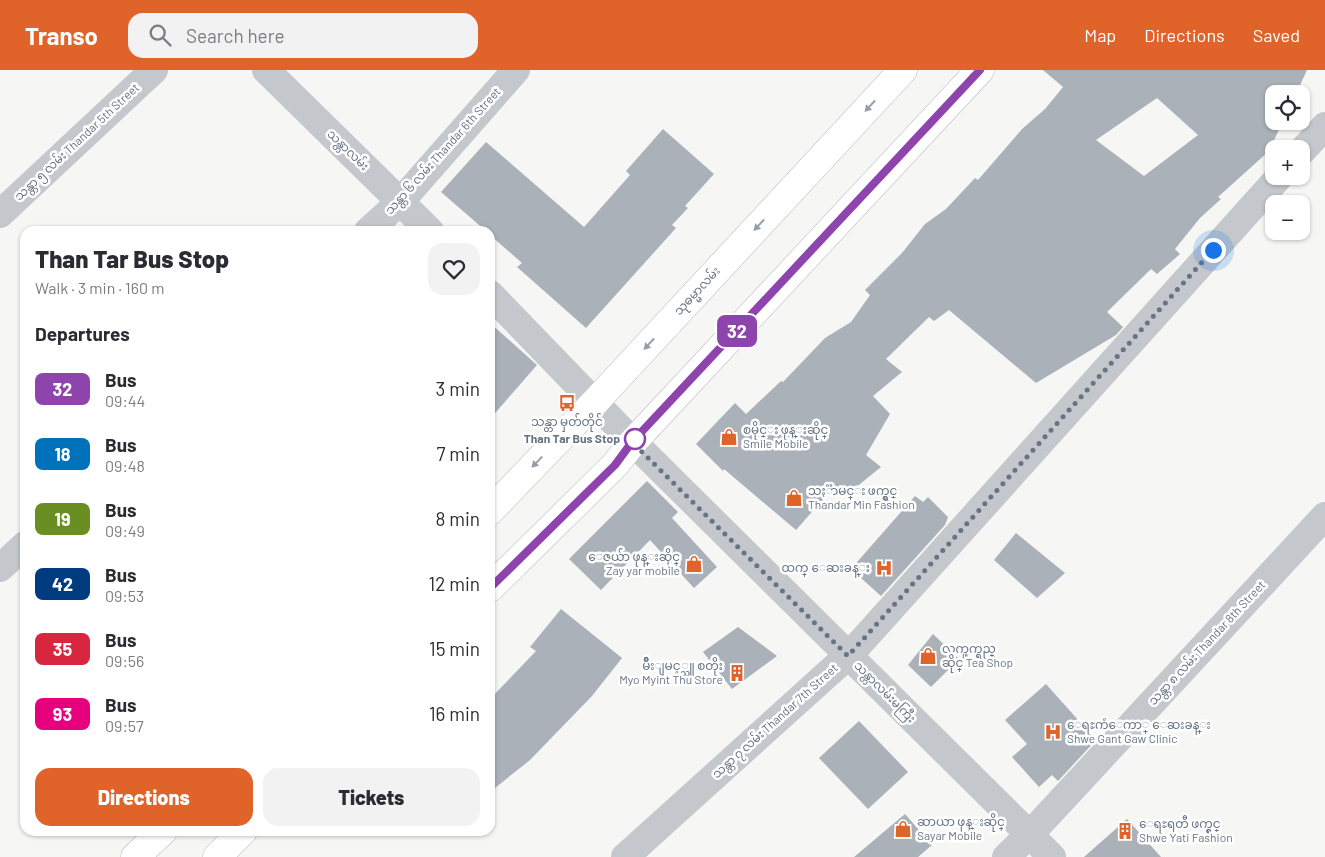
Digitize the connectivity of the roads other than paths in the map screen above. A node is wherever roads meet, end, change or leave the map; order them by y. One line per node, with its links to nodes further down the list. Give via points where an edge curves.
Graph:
1 (154, 70): 10 (street, သန္တာ ၅ လမ်း Thandar 5th Street)
2 (266, 70): 9 (street, သန္တာလမ်း)
3 (516, 70): 9 (street, သန္တာ ၆ လမ်း Thandar 6th Street)
4 (903, 70): 14 (main road, သုဓမ္မာလမ်း, one-way to 14)
5 (980, 70): 15 (main road)
6 (1325, 126): 7 (street)
7 (1310, 142)
8 (1272, 185): 21 (street, သန္တာ ၇ လမ်း Thandar 7th Street)
9 (401, 201): 11 (street, သန္တာ ၆ လမ်း Thandar 6th Street); 12 (street, သန္တာလမ်း)
10 (0, 214)
11 (374, 226)
12 (425, 226)
13 (495, 299): 14 (street)
14 (594, 402): 15 (street, သန္တာလမ်းမကြီး); 16 (main road, သုဓမ္မာလမ်း, one-way to 16)
15 (632, 442): 20 (main road, via 615,465); 21 (street, သန္တာလမ်းမကြီး)
16 (495, 506)
17 (1325, 516): 22 (street, သန္တာ ၈ လမ်း Thandar 8th Street)
18 (20, 550): 19 (street)
19 (0, 568)
20 (495, 583)
21 (848, 656): 22 (street, သန္တာလမ်းမကြီး); 27 (street, သန္တာ ၇ လမ်း Thandar 7th Street)
22 (1030, 835): 28 (street, သန္တာ ၈ လမ်း Thandar 8th Street); 29 (street, သန္တာလမ်းမကြီး)
23 (158, 836): 25 (main road)
24 (238, 836): 26 (main road)
25 (135, 857)
26 (217, 857)
27 (625, 857)
28 (1006, 857)
29 (1052, 857)

